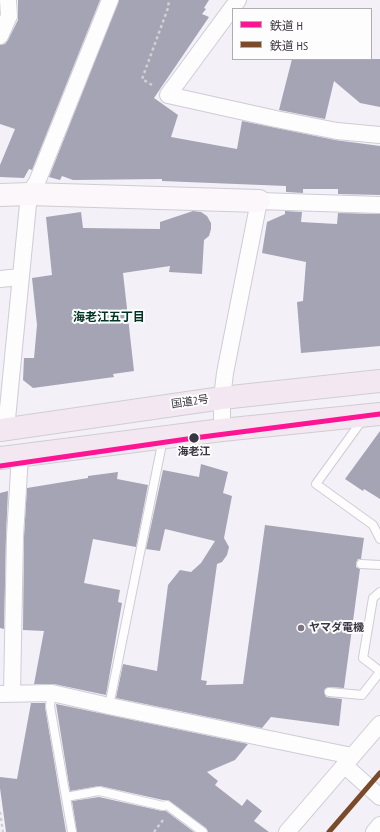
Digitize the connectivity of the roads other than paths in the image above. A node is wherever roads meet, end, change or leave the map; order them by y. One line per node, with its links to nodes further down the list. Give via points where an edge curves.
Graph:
1 (8, 0): 4 (street, via 9,16)
2 (110, 0): 6 (street, via 37,182)
3 (232, 8): 5 (street, via 168,95 337,131)
4 (0, 36)
5 (380, 134)
6 (29, 194): 7 (street); 8 (street); 10 (street)
7 (0, 195)
8 (259, 201): 9 (street); 13 (street)
9 (380, 205)
10 (20, 277): 11 (street); 15 (street)
11 (0, 279)
12 (380, 381): 13 (highway, 国道2号)
13 (222, 398): 15 (highway, 国道2号); 16 (street)
14 (373, 414): 16 (highway); 19 (lane, via 316,484 373,525)
15 (3, 429)
16 (222, 430): 17 (highway)
17 (164, 437): 18 (highway); 27 (lane)
18 (10, 456): 25 (street, via 15,536)
19 (380, 539)
20 (361, 564): 21 (lane)
21 (380, 565)
22 (380, 592): 23 (lane, via 373,598 363,658)
23 (380, 671): 24 (lane, via 362,695)
24 (329, 692)
25 (6, 693): 26 (street)
26 (52, 693): 27 (street); 30 (lane, via 50,706)
27 (108, 706): 29 (street)
28 (380, 724): 29 (street)
29 (348, 761): 31 (street); 35 (street)
30 (66, 797): 33 (lane); 34 (lane, via 99,791 167,805)
31 (380, 797)
32 (380, 825): 36 (street)
33 (72, 832)
34 (203, 832)
35 (286, 832)
36 (374, 832)

